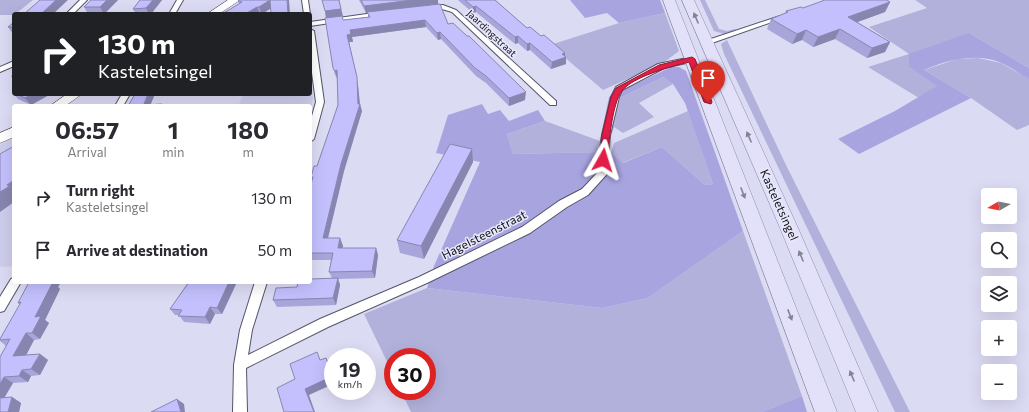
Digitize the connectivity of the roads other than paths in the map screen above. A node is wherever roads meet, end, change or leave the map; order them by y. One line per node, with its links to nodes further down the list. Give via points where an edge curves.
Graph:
1 (84, 0): 8 (street)
2 (180, 0): 9 (street)
3 (236, 0): 10 (street)
4 (305, 0): 11 (street)
5 (669, 0): 17 (main road)
6 (688, 0): 15 (main road, Kasteletsingel, one-way to 6)
7 (419, 9): 21 (street, Jaardingstraat, via 443,7 454,11)
8 (71, 12)
9 (173, 12)
10 (215, 12)
11 (307, 12)
12 (789, 12): 15 (street, via 779,19)
13 (388, 13): 14 (street)
14 (312, 24)
15 (706, 42): 32 (main road, Kasteletsingel, one-way to 15)
16 (312, 45): 24 (street, via 320,102)
17 (692, 59): 29 (street, Hagelsteenstraat, via 661,66 619,89 606,135 602,174 585,192 526,230 423,280 324,323); 31 (main road, one-way to 31)
18 (12, 64): 19 (street)
19 (0, 70)
20 (73, 96): 22 (street)
21 (553, 103)
22 (59, 104)
23 (12, 132): 25 (street)
24 (312, 132)
25 (0, 139)
26 (14, 284): 28 (street)
27 (260, 284): 29 (street, via 246,330)
28 (0, 307)
29 (240, 365): 30 (street)
30 (240, 412)
31 (826, 412)
32 (867, 412)

